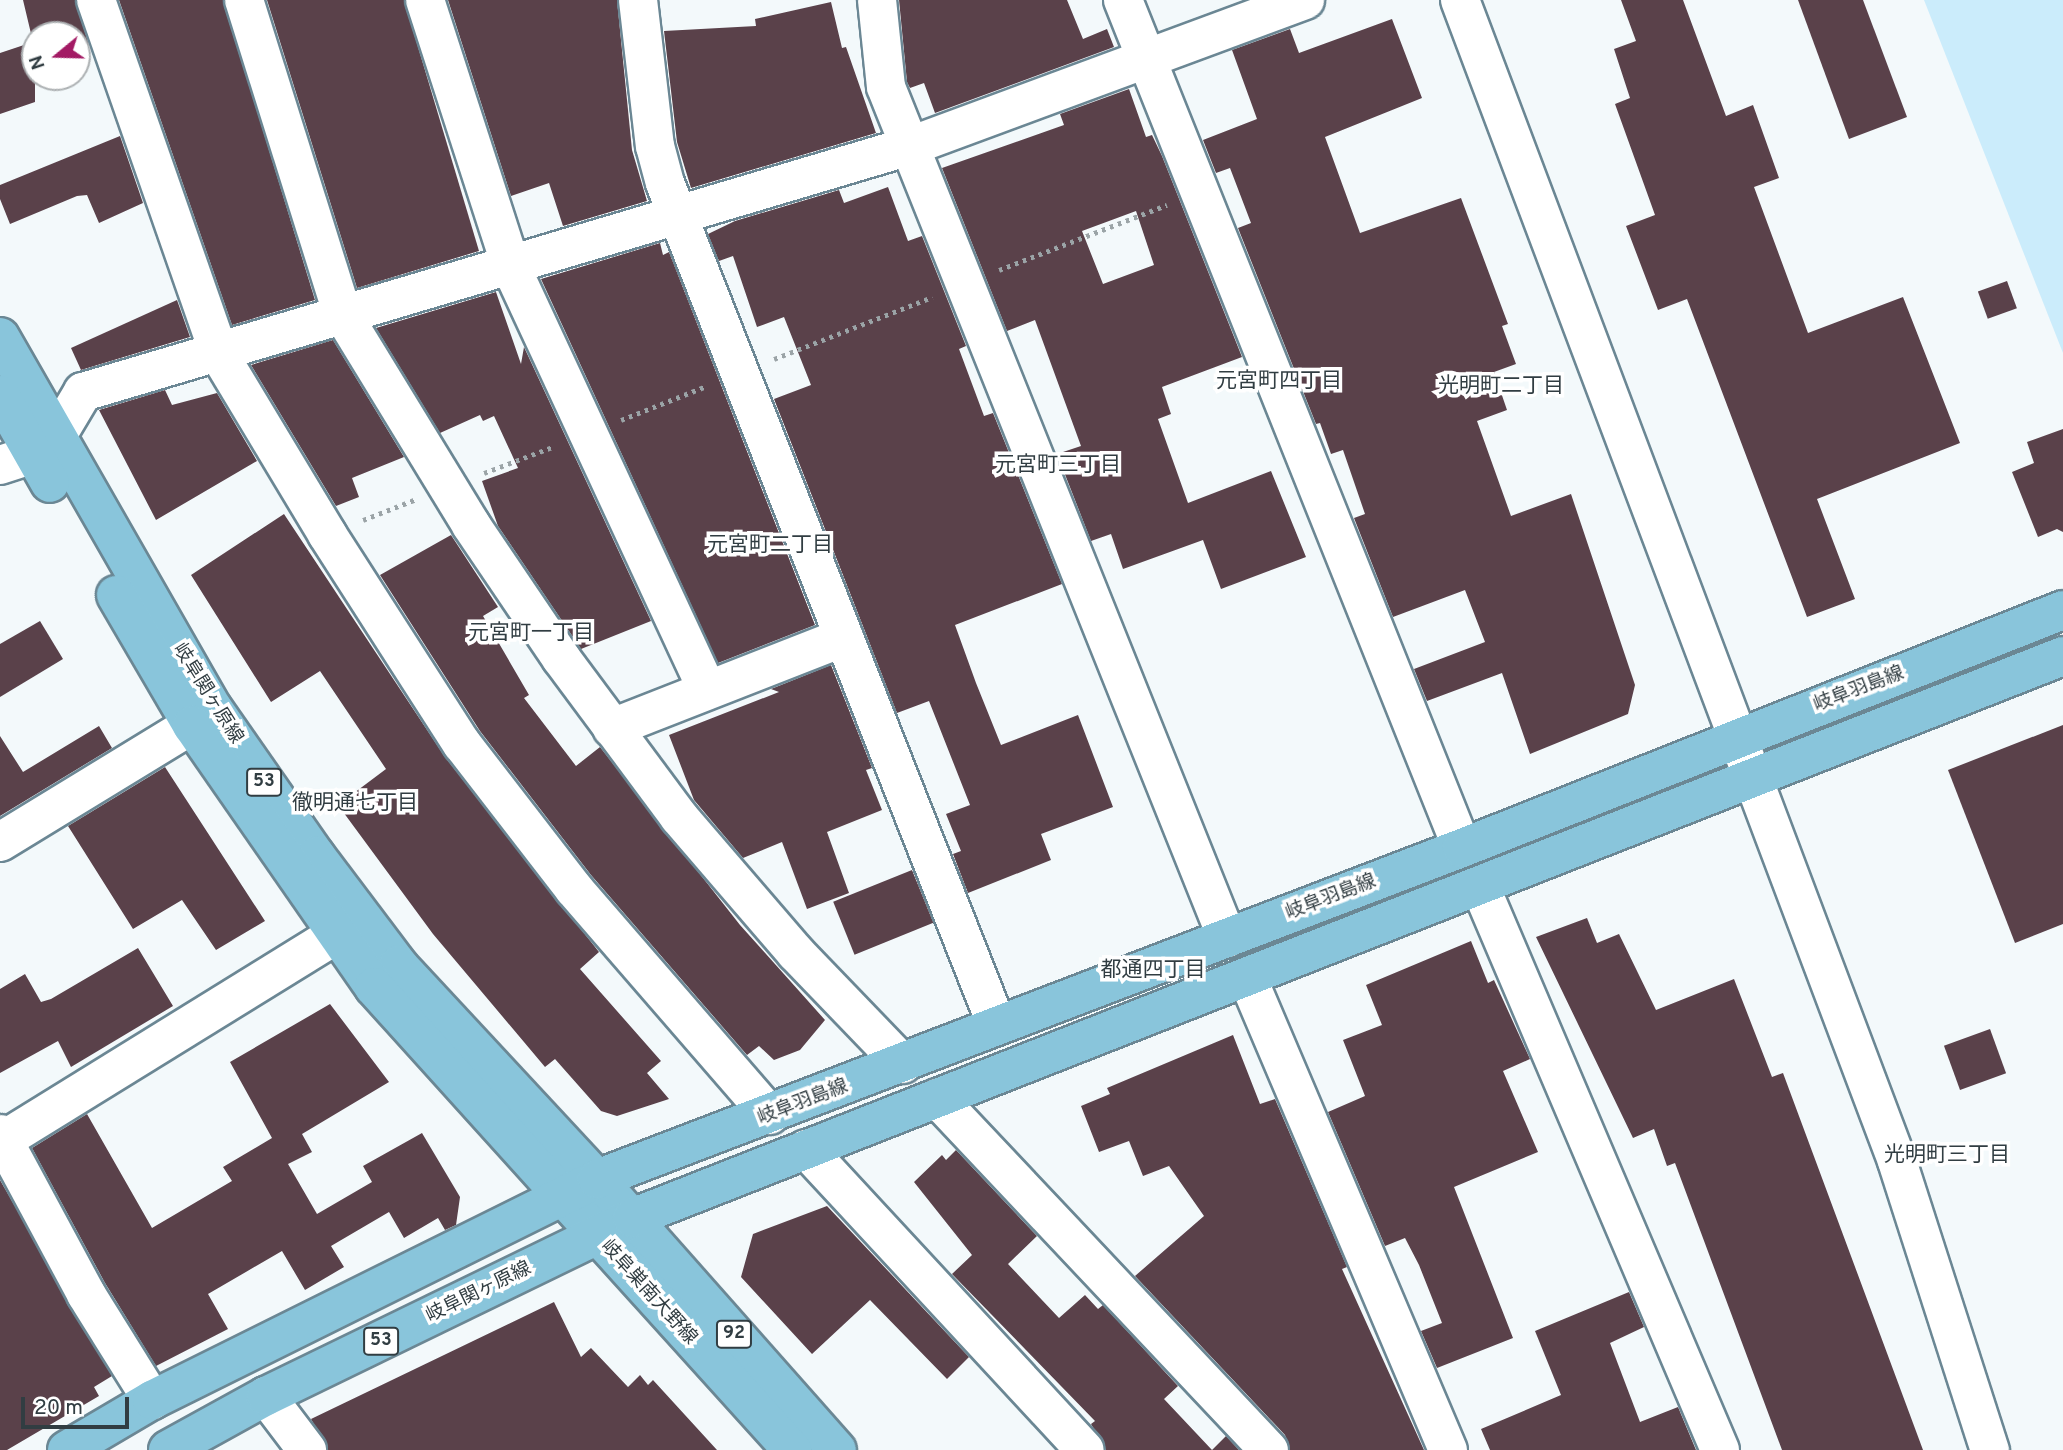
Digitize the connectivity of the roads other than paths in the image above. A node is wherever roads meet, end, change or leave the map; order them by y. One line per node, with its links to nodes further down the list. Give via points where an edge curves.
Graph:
1 (96, 0): 15 (street)
2 (244, 0): 13 (street)
3 (425, 0): 12 (street)
4 (638, 0): 11 (street, via 655,146)
5 (877, 0): 10 (street, via 886,87)
6 (1123, 0): 9 (street)
7 (1304, 0): 9 (street)
8 (1460, 0): 24 (street)
9 (1147, 60): 10 (street); 27 (street)
10 (913, 145): 11 (street); 30 (street)
11 (677, 214): 12 (street); 19 (street)
12 (511, 267): 13 (street); 21 (street)
13 (343, 315): 15 (street); 23 (street, via 471,525)
14 (0, 337): 17 (main road, 岐阜関ヶ原線 / 53)
15 (219, 354): 17 (street, via 83,392); 35 (street, via 462,744 574,889)
16 (0, 395): 17 (main road, 岐阜関ヶ原線 / 53)
17 (29, 453): 22 (main road, 岐阜関ヶ原線 / 53); 38 (main road, 岐阜関ヶ原線 / 53, via 398,965)
18 (2063, 610): 24 (main road, 岐阜羽島線)
19 (844, 637): 21 (street); 32 (street)
20 (2063, 656): 25 (main road)
21 (707, 690): 23 (street)
22 (192, 725): 26 (street); 29 (main road, 岐阜関ヶ原線 / 53)
23 (612, 728): 33 (street, via 679,817 796,953)
24 (1736, 738): 25 (street); 27 (main road, 岐阜羽島線)
25 (1754, 779): 28 (main road); 53 (street, via 1897,1161)
26 (0, 842)
27 (1462, 848): 30 (main road, 岐阜羽島線)
28 (1480, 886): 31 (main road); 52 (street)
29 (335, 935): 36 (street); 39 (main road, 岐阜関ヶ原線 / 53, via 374,987)
30 (1227, 937): 32 (main road, 岐阜羽島線)
31 (1247, 977): 34 (main road); 51 (street)
32 (996, 1026): 33 (main road, 岐阜羽島線)
33 (903, 1064): 35 (main road, 岐阜羽島線)
34 (937, 1098): 37 (main road); 50 (street)
35 (770, 1115): 38 (main road, 岐阜羽島線)
36 (1, 1137): 43 (street, via 86,1294)
37 (806, 1149): 40 (main road); 49 (street)
38 (597, 1179): 39 (main road, 53); 40 (main road, 岐阜関ヶ原線 / 53)
39 (561, 1198): 41 (main road, 岐阜巣南大野線 / 92); 43 (main road, 53)
40 (632, 1218): 41 (main road, 岐阜関ヶ原線 / 53); 48 (main road, 岐阜巣南大野線 / 92)
41 (596, 1236): 42 (main road, 岐阜関ヶ原線 / 53); 47 (main road, 岐阜巣南大野線 / 92)
42 (267, 1396): 45 (main road, 岐阜関ヶ原線 / 53); 46 (street)
43 (152, 1400): 44 (main road, 53)
44 (67, 1450)
45 (168, 1450)
46 (307, 1450)
47 (792, 1450)
48 (837, 1450)
49 (1085, 1450)
50 (1269, 1450)
51 (1448, 1450)
52 (1720, 1450)
53 (1990, 1450)

